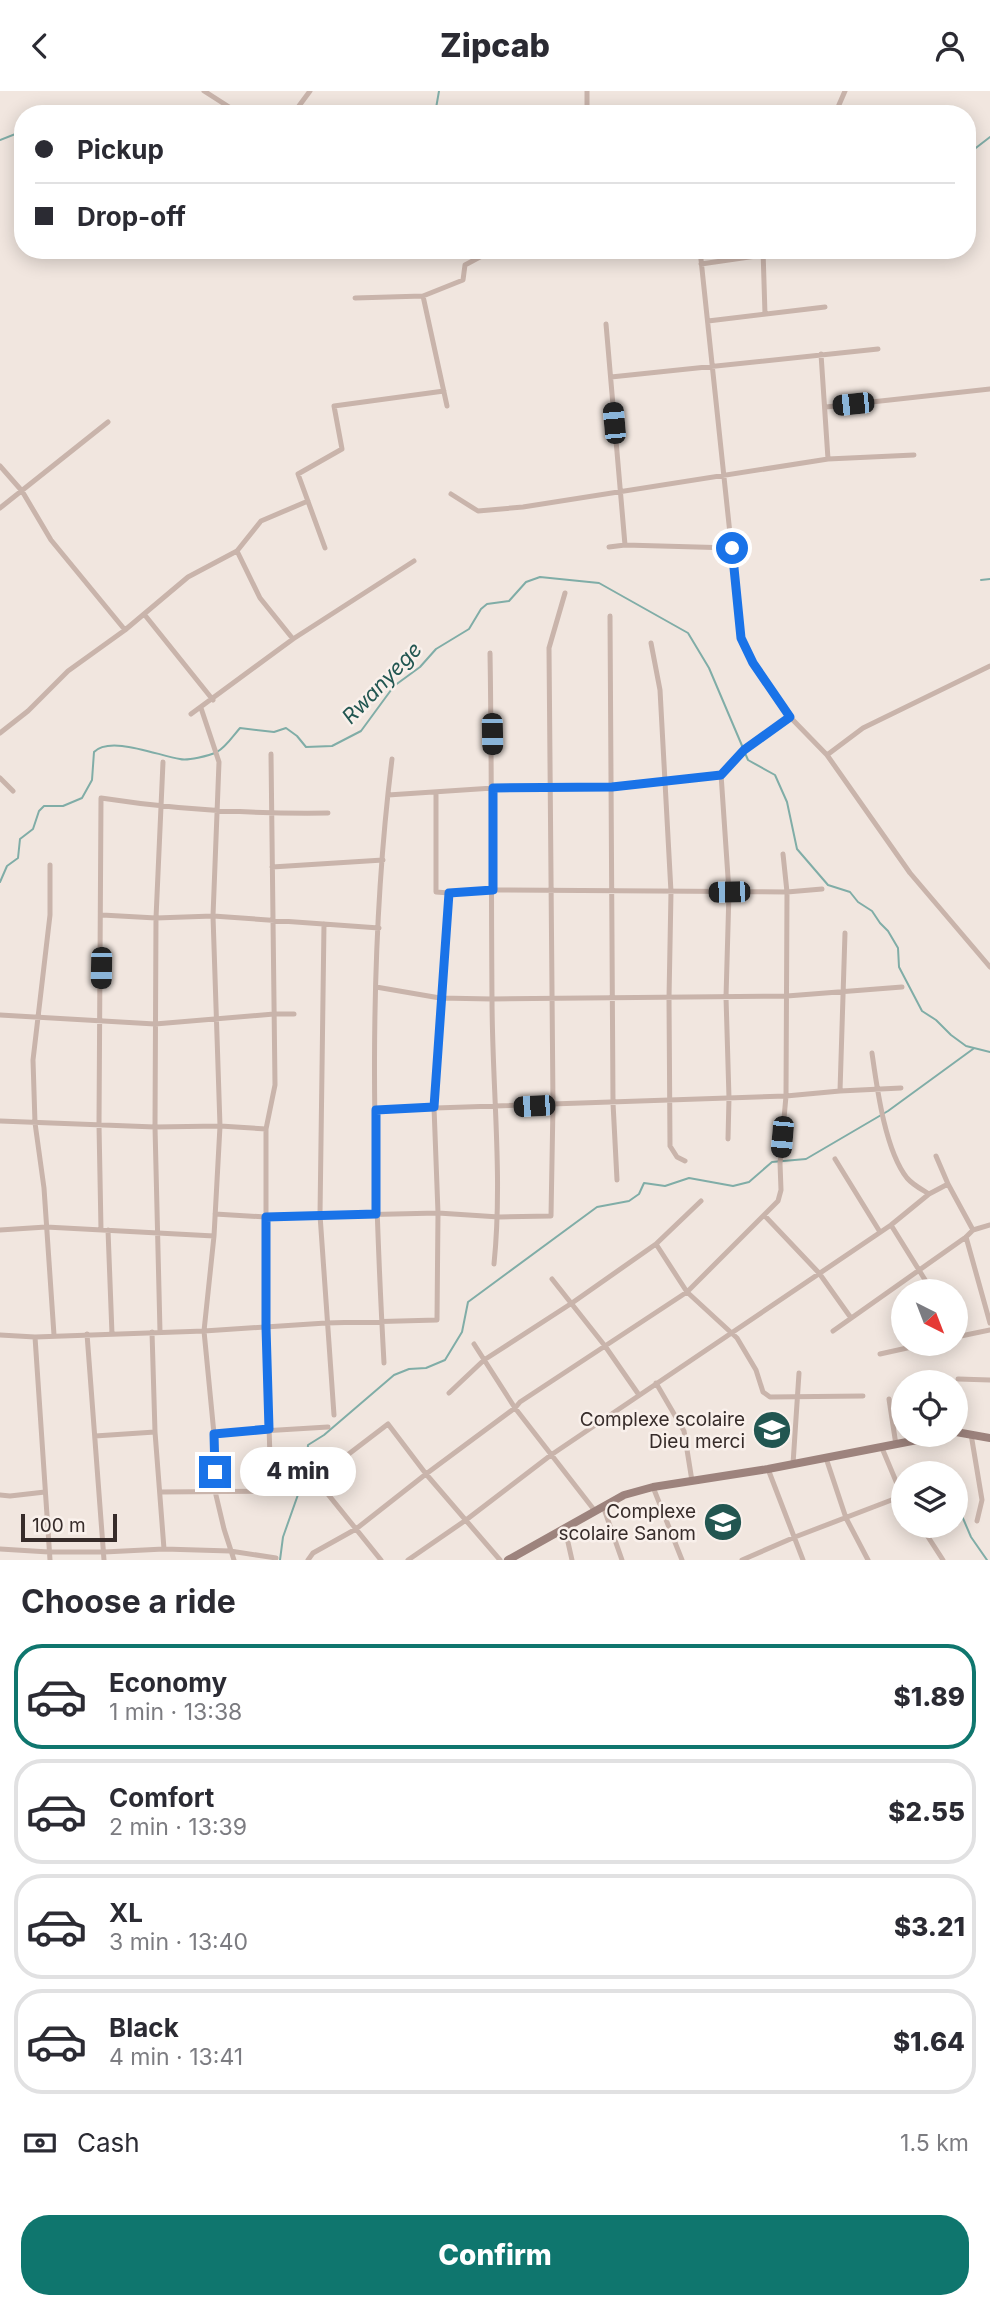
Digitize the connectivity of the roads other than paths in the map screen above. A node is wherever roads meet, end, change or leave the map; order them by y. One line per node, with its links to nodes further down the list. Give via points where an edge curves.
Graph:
1 (204, 91): 2 (street)
2 (226, 105)
3 (476, 259): 8 (street, via 465,265 463,280)
4 (701, 259): 7 (street)
5 (729, 259): 7 (street)
6 (763, 259): 11 (street)
7 (701, 264): 12 (street)
8 (423, 296): 9 (street); 19 (street)
9 (355, 298)
10 (825, 307): 11 (street)
11 (765, 314): 12 (street)
12 (708, 321): 16 (street)
13 (606, 324): 17 (street)
14 (878, 349): 15 (street)
15 (821, 354): 16 (street); 21 (street)
16 (712, 366): 17 (street); 26 (street)
17 (611, 377): 28 (street)
18 (990, 389): 21 (street)
19 (444, 391): 20 (street); 30 (street, via 334,406 342,449 298,474)
20 (447, 406)
21 (826, 407): 24 (street)
22 (108, 422): 27 (street)
23 (914, 455): 24 (street)
24 (828, 459): 26 (street)
25 (0, 466): 27 (street)
26 (724, 474): 28 (street); 35 (street)
27 (22, 491): 31 (street); 41 (street, via 51,540)
28 (620, 491): 29 (street, via 478,511); 32 (street)
29 (451, 494)
30 (308, 501): 34 (street); 36 (street, via 261,521)
31 (0, 508)
32 (625, 545): 33 (street); 35 (street)
33 (609, 547)
34 (325, 548)
35 (732, 548): 49 (street, via 741,638)
36 (237, 551): 39 (street, via 188,577); 42 (street, via 260,598)
37 (415, 561): 42 (street)
38 (565, 593): 60 (street, via 549,648)
39 (144, 614): 41 (street); 46 (street)
40 (610, 616): 58 (street)
41 (125, 630): 50 (street, via 68,671)
42 (293, 639): 46 (street)
43 (651, 643): 57 (street, via 660,690)
44 (490, 653): 59 (street)
45 (990, 666): 52 (street, via 863,728)
46 (213, 700): 47 (street)
47 (201, 708): 48 (street); 65 (street, via 219,762)
48 (191, 714)
49 (790, 717): 52 (street); 55 (street, via 744,750)
50 (0, 733)
51 (271, 754): 67 (street)
52 (827, 755): 87 (street, via 910,873)
53 (393, 759): 63 (street)
54 (163, 762): 64 (street)
55 (721, 775): 57 (street); 77 (street)
56 (0, 778): 61 (street)
57 (665, 781): 58 (street); 76 (street)
58 (612, 787): 60 (street); 75 (street)
59 (493, 788): 60 (street); 62 (street); 72 (street)
60 (549, 788): 74 (street)
61 (13, 791)
62 (436, 792): 63 (street); 79 (street, via 436,892)
63 (388, 795): 69 (street)
64 (160, 807): 65 (street); 80 (street, via 101,798); 82 (street)
65 (217, 811): 67 (street); 81 (street)
66 (328, 813): 67 (street)
67 (272, 814): 71 (street)
68 (783, 854): 78 (street)
69 (383, 860): 71 (street); 85 (street)
70 (50, 865): 101 (street, via 50,915)
71 (272, 867): 83 (street)
72 (493, 890): 74 (street); 79 (street); 95 (street)
73 (822, 890): 78 (street)
74 (551, 891): 75 (street); 96 (street)
75 (611, 892): 76 (street); 97 (street)
76 (671, 892): 77 (street); 94 (street)
77 (729, 892): 78 (street); 92 (street)
78 (787, 892): 91 (street)
79 (449, 893): 93 (street)
80 (102, 915): 82 (street); 103 (street)
81 (213, 916): 82 (street); 83 (street); 102 (street)
82 (156, 918): 104 (street)
83 (272, 920): 84 (street); 98 (street)
84 (324, 925): 85 (street); 134 (street)
85 (379, 929): 88 (street)
86 (845, 933): 90 (street)
87 (990, 966)
88 (376, 987): 93 (street); 116 (street)
89 (902, 987): 90 (street)
90 (843, 991): 91 (street); 108 (street)
91 (787, 996): 92 (street); 109 (street)
92 (726, 997): 94 (street); 110 (street)
93 (440, 998): 95 (street); 114 (street)
94 (668, 998): 97 (street); 111 (street)
95 (492, 999): 96 (street); 115 (street)
96 (553, 999): 97 (street); 113 (street)
97 (612, 999): 112 (street)
98 (274, 1014): 99 (street); 102 (street); 122 (street, via 275,1085)
99 (294, 1014)
100 (0, 1015): 101 (street)
101 (38, 1016): 103 (street); 118 (street)
102 (215, 1019): 104 (street); 121 (street)
103 (101, 1021): 104 (street); 119 (street)
104 (155, 1024): 120 (street)
105 (872, 1053): 107 (street)
106 (901, 1088): 107 (street)
107 (877, 1089): 108 (street); 129 (street, via 895,1157 908,1180)
108 (840, 1091): 109 (street)
109 (786, 1096): 110 (street); 135 (street, via 781,1190 778,1202)
110 (729, 1098): 111 (street); 123 (street)
111 (671, 1100): 112 (street); 126 (street, via 670,1146)
112 (613, 1103): 113 (street); 127 (street)
113 (553, 1105): 115 (street); 137 (street, via 551,1216)
114 (434, 1107): 115 (street); 116 (street); 131 (street)
115 (495, 1107): 137 (street)
116 (376, 1110): 132 (street)
117 (0, 1121): 118 (street)
118 (34, 1122): 119 (street); 140 (street)
119 (99, 1125): 120 (street); 142 (street)
120 (155, 1126): 121 (street); 146 (street)
121 (220, 1126): 122 (street); 133 (street)
122 (266, 1129): 136 (street)
123 (728, 1139)
124 (936, 1156): 128 (street)
125 (835, 1159): 145 (street)
126 (685, 1161)
127 (617, 1181)
128 (948, 1184): 129 (street); 144 (street)
129 (929, 1194): 138 (street)
130 (701, 1201): 149 (street)
131 (438, 1213): 132 (street); 137 (street); 158 (street, via 437,1320)
132 (376, 1214): 134 (street); 158 (street)
133 (215, 1215): 136 (street); 147 (street)
134 (320, 1215): 136 (street); 159 (street)
135 (764, 1215): 152 (street); 155 (street)
136 (266, 1217): 161 (street)
137 (499, 1217): 150 (street)
138 (891, 1224): 145 (street); 151 (street)
139 (990, 1225): 144 (street)
140 (46, 1227): 141 (street); 142 (street); 171 (street)
141 (0, 1230)
142 (101, 1230): 143 (street)
143 (108, 1230): 146 (street); 167 (street)
144 (973, 1230): 148 (street)
145 (880, 1232): 152 (street)
146 (159, 1233): 147 (street); 166 (street)
147 (214, 1236): 163 (street)
148 (967, 1237): 151 (street); 160 (street)
149 (656, 1244): 155 (street); 156 (street)
150 (494, 1264)
151 (919, 1271): 154 (street); 157 (street)
152 (819, 1273): 157 (street); 168 (street)
153 (552, 1279): 156 (street)
154 (924, 1279)
155 (687, 1292): 168 (street); 175 (street)
156 (572, 1303): 175 (street); 178 (street)
157 (851, 1318): 164 (street)
158 (382, 1320): 159 (street); 179 (street)
159 (326, 1322): 161 (street); 191 (street)
160 (990, 1323)
161 (266, 1327): 163 (street); 193 (street)
162 (990, 1330): 172 (street)
163 (204, 1331): 166 (street); 195 (street)
164 (833, 1331)
165 (152, 1332): 166 (street); 167 (street); 194 (street)
166 (160, 1332)
167 (113, 1333): 169 (street)
168 (731, 1333): 183 (street); 186 (street, via 756,1370 763,1392 769,1397)
169 (87, 1334): 171 (street); 198 (street)
170 (0, 1335): 173 (street)
171 (54, 1335): 173 (street)
172 (968, 1335)
173 (36, 1337): 213 (street)
174 (474, 1345): 178 (street)
175 (604, 1346): 185 (street); 189 (street)
176 (891, 1352): 177 (street)
177 (880, 1354)
178 (484, 1360): 184 (street); 189 (street)
179 (384, 1363)
180 (799, 1374): 186 (street)
181 (968, 1379): 182 (street)
182 (990, 1380)
183 (656, 1383): 185 (street); 210 (street, via 684,1431)
184 (449, 1393)
185 (639, 1395): 202 (street)
186 (797, 1395): 187 (street); 204 (street)
187 (863, 1395)
188 (889, 1399): 190 (street)
189 (516, 1408): 202 (street); 208 (street)
190 (891, 1412)
191 (334, 1415)
192 (328, 1427): 193 (street)
193 (269, 1429): 195 (street); 212 (street, via 271,1491)
194 (155, 1432): 198 (street); 214 (street)
195 (214, 1434): 212 (street)
196 (968, 1434): 197 (street)
197 (971, 1434): 199 (street); 216 (street)
198 (95, 1436): 232 (street)
199 (990, 1438)
200 (891, 1446): 201 (street)
201 (882, 1448): 203 (street); 206 (street)
202 (551, 1455): 219 (street); 221 (street)
203 (826, 1458): 204 (street); 220 (street)
204 (793, 1464): 205 (street)
205 (768, 1469): 210 (street); 225 (street)
206 (891, 1469)
207 (310, 1472): 209 (street)
208 (426, 1474): 209 (street, via 388,1424); 221 (street); 224 (street)
209 (316, 1479): 224 (street)
210 (692, 1481): 211 (street)
211 (653, 1487): 219 (street, via 624,1495); 245 (street)
212 (215, 1491): 214 (street); 230 (street)
213 (45, 1492): 215 (street); 231 (street)
214 (160, 1492): 228 (street)
215 (0, 1495)
216 (982, 1500): 218 (street); 222 (street)
217 (891, 1501): 220 (street)
218 (990, 1502)
219 (599, 1509): 223 (street); 244 (street)
220 (846, 1517): 225 (street); 248 (street)
221 (466, 1520): 240 (street); 241 (street)
222 (977, 1521)
223 (565, 1528): 242 (street); 243 (street)
224 (356, 1529): 238 (street); 239 (street)
225 (795, 1537): 246 (street); 247 (street)
226 (929, 1538): 249 (street)
227 (0, 1549): 231 (street)
228 (164, 1549): 229 (street); 232 (street)
229 (192, 1551): 230 (street); 236 (street)
230 (230, 1551): 233 (street); 237 (street)
231 (50, 1552): 232 (street); 234 (street)
232 (104, 1552): 235 (street)
233 (276, 1557)
234 (50, 1560)
235 (104, 1560)
236 (191, 1560)
237 (234, 1560)
238 (308, 1560)
239 (381, 1560)
240 (408, 1560)
241 (500, 1560)
242 (508, 1560)
243 (572, 1560)
244 (622, 1560)
245 (682, 1560)
246 (742, 1560)
247 (803, 1560)
248 (869, 1560)
249 (943, 1560)

